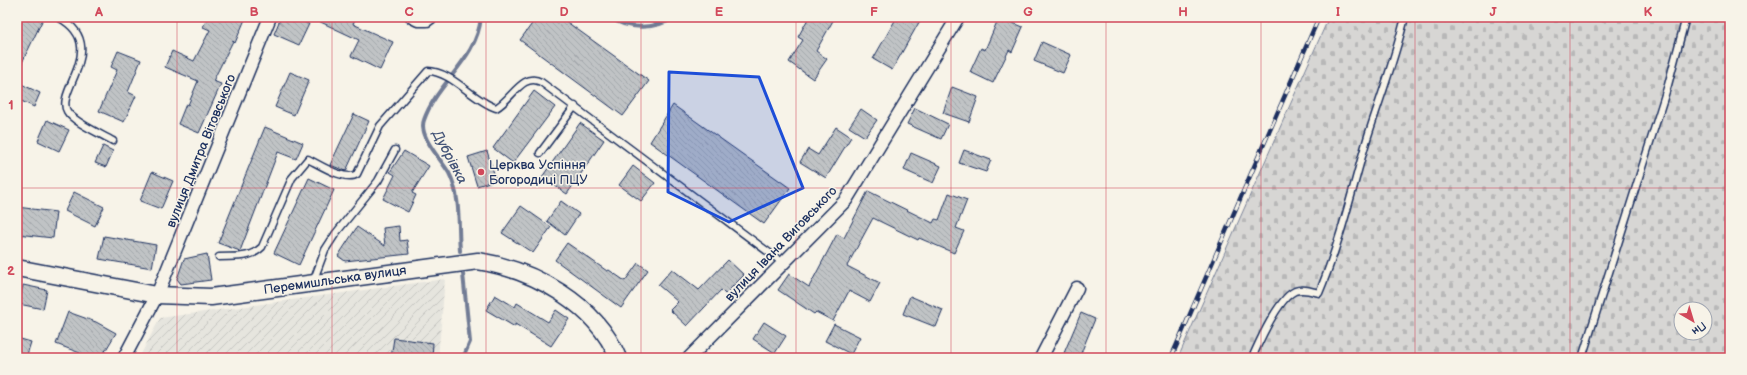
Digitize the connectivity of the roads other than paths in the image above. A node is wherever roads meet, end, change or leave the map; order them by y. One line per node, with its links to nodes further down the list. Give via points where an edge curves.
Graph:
1 (58, 17): 9 (lane, via 73,26 79,35 81,50 79,66 64,104 66,111 71,117)
2 (270, 17): 17 (street, вулиця Дмитра Вітовського)
3 (412, 17): 4 (street, via 428,20)
4 (431, 17)
5 (958, 17): 13 (street, вулиця Івана Виговського, via 846,200)
6 (1405, 17): 22 (lane, via 1344,215 1333,260 1319,293 1303,290 1294,292 1272,318)
7 (1686, 17): 23 (lane, via 1668,85)
8 (575, 106): 11 (lane); 12 (lane, via 536,78 523,83 505,103 496,108 486,105 440,74 428,71 380,126 357,174 346,177 308,159 292,178 262,247 249,256); 13 (lane)
9 (113, 141)
10 (395, 150): 15 (lane, via 378,181 325,250)
11 (540, 153)
12 (219, 257)
13 (783, 263): 20 (street, вулиця Івана Виговського)
14 (17, 268): 17 (main road, Перемишльська вулиця)
15 (312, 283): 17 (main road, Перемишльська вулиця, via 211,297); 19 (main road, Перемишльська вулиця, via 478,261 499,264 527,274 576,304 605,332)
16 (1077, 288): 21 (street)
17 (157, 295): 18 (street, вулиця Дмитра Вітовського)
18 (124, 358)
19 (618, 358)
20 (689, 358)
21 (1041, 358)
22 (1252, 358)
23 (1582, 358)

